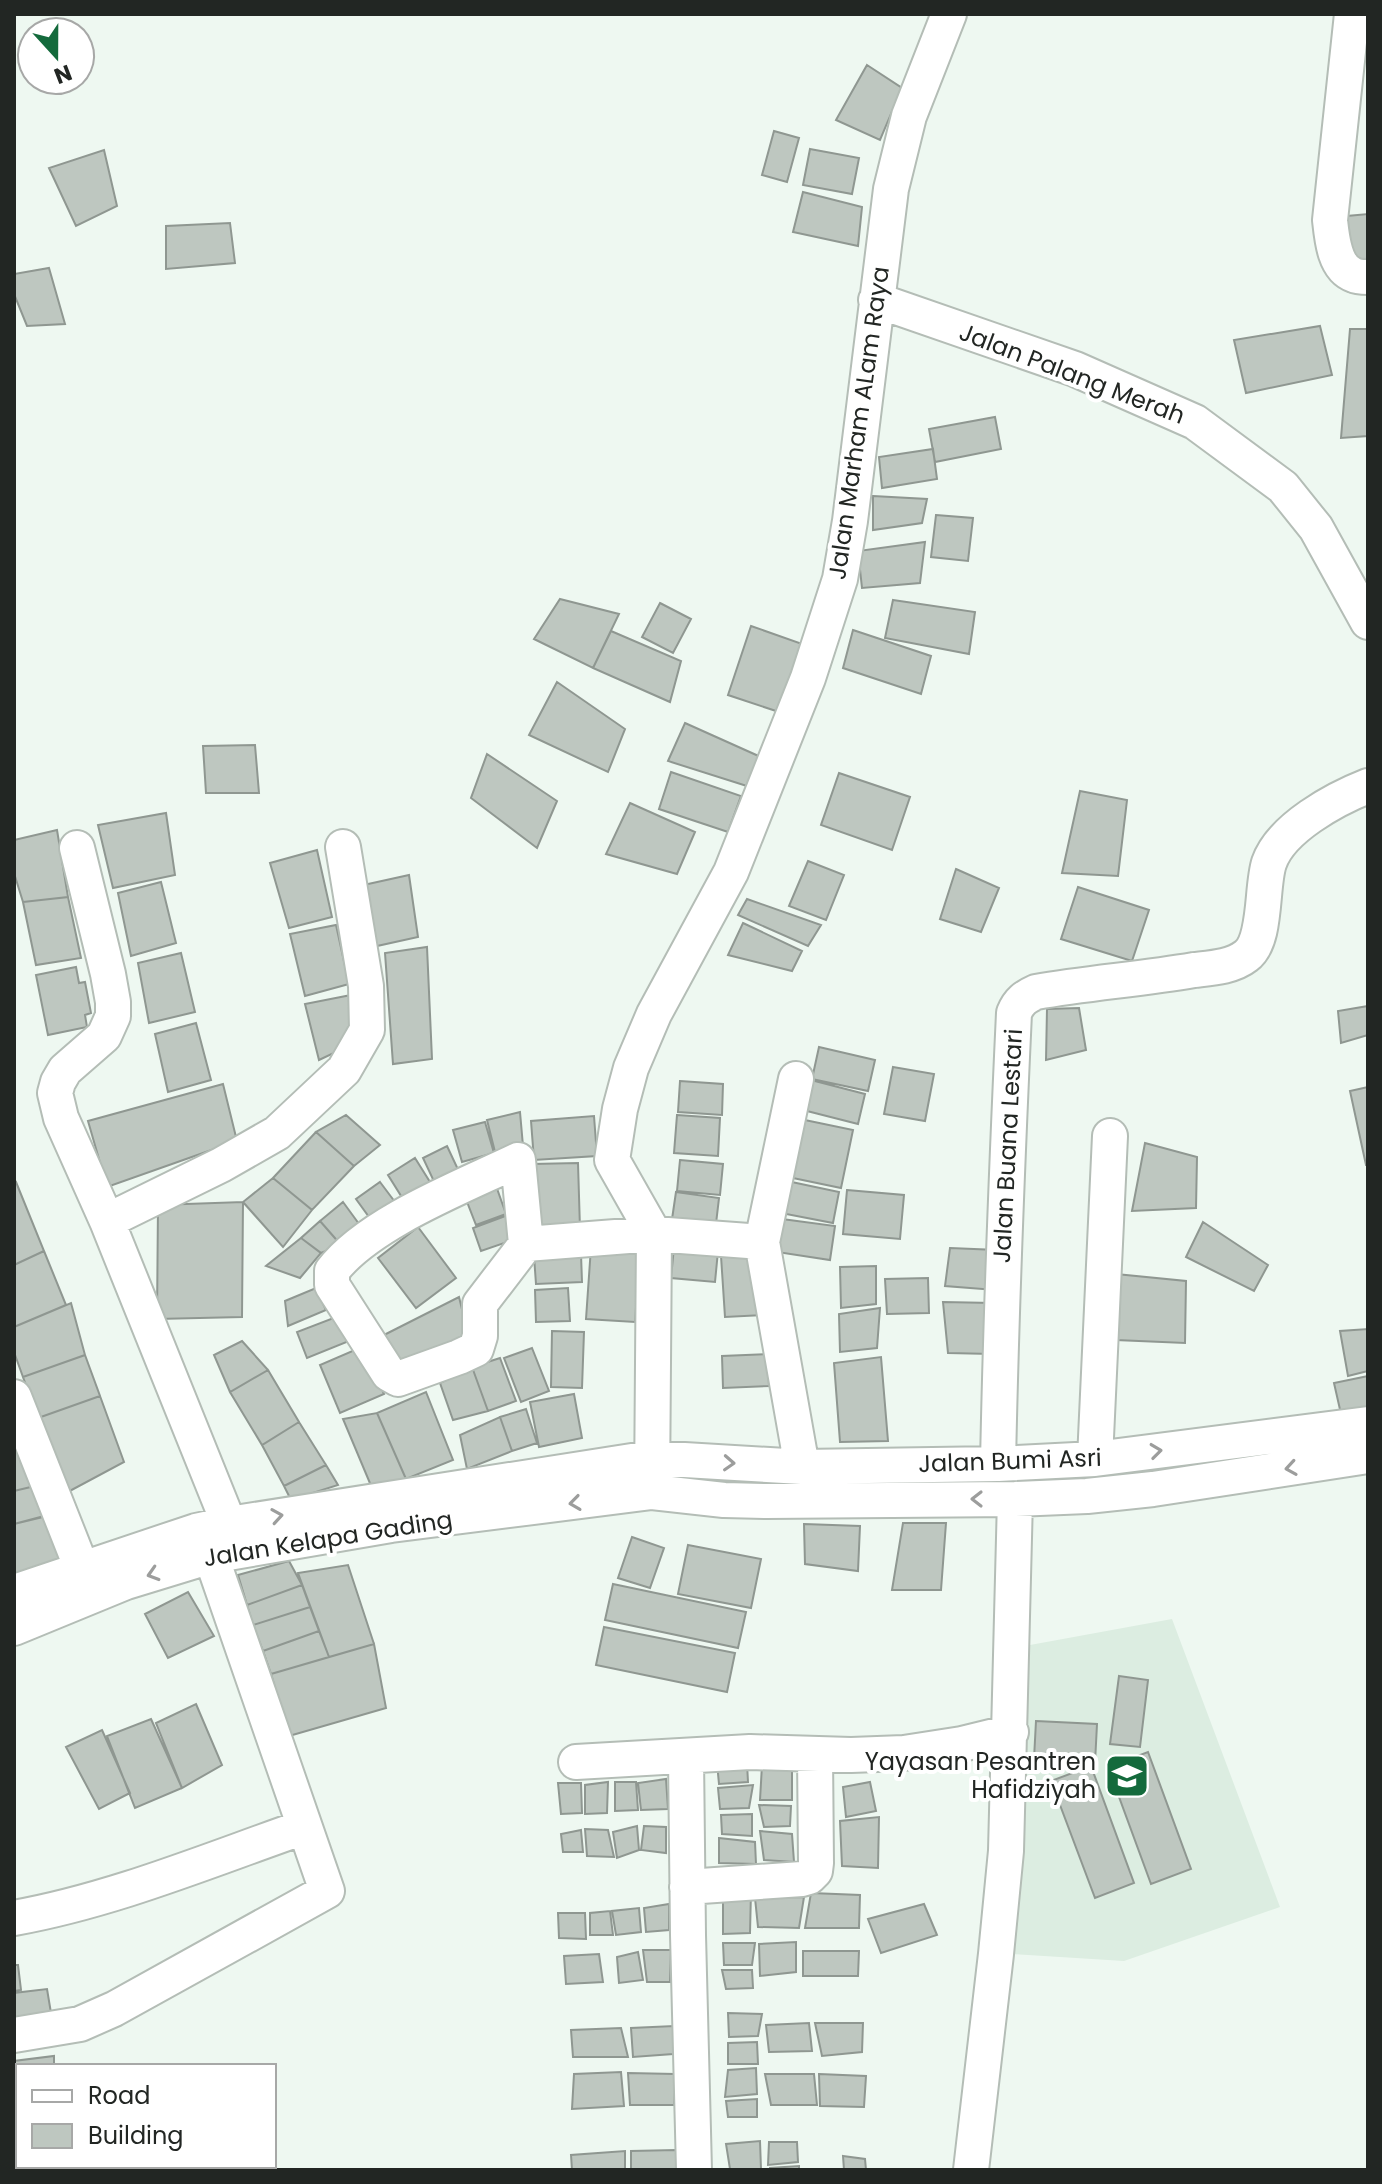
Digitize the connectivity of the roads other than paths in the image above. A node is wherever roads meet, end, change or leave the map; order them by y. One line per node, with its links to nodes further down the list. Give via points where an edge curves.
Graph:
1 (949, 14): 4 (street, Jalan Marham ALam Raya, via 909,116 891,189)
2 (1352, 14): 3 (street, via 1330,220 1344,269)
3 (1368, 277)
4 (876, 300): 5 (street, Jalan Palang Merah, via 1075,369 1195,422 1283,487 1316,528); 12 (street, Jalan Marham ALam Raya, via 840,579 813,664 731,872 654,1014 620,1109 612,1160)
5 (1368, 622)
6 (1368, 786): 20 (street, Jalan Buana Lestari, via 1301,823 1279,845 1265,880 1257,939 1244,959 1036,992 1018,1003 1007,1161)
7 (343, 847): 11 (street, via 366,986 367,1030 344,1070 277,1133)
8 (77, 848): 11 (street, via 113,1016 104,1036 65,1070 55,1093)
9 (796, 1079): 13 (street)
10 (1110, 1136): 19 (street)
11 (107, 1221): 24 (street)
12 (654, 1234): 13 (street); 14 (street); 18 (street)
13 (762, 1242): 21 (street)
14 (526, 1244): 14 (street, via 518,1160 362,1242 332,1271 332,1285 389,1374 398,1379 476,1349 480,1304)
15 (14, 1397): 26 (street)
16 (1368, 1424): 19 (street, Jalan Bumi Asri, one-way to 16)
17 (1368, 1456): 23 (street, Jalan Bumi Asri, one-way to 23, via 1153,1489)
18 (651, 1458): 21 (street, Jalan Bumi Asri, one-way to 21); 22 (street); 24 (street, Jalan Kelapa Gading, one-way to 18)
19 (1095, 1459): 20 (street, Jalan Bumi Asri)
20 (998, 1464): 21 (street, Jalan Bumi Asri)
21 (802, 1467)
22 (652, 1492): 23 (street, Jalan Bumi Asri, one-way to 22, via 724,1500); 25 (street, Jalan Kelapa Gading, one-way to 25, via 391,1525)
23 (1015, 1499): 29 (street)
24 (229, 1524): 26 (street, Jalan Kelapa Gading)
25 (211, 1556): 28 (street, Jalan Kelapa Gading, one-way to 28, via 126,1582); 33 (street)
26 (82, 1569): 27 (street, Jalan Kelapa Gading)
27 (15, 1590)
28 (14, 1628)
29 (1011, 1732): 30 (street, via 904,1753); 38 (street, via 1003,1881)
30 (815, 1754): 31 (street); 34 (street, via 815,1871 802,1879)
31 (686, 1756): 32 (street); 34 (street)
32 (576, 1762)
33 (304, 1827): 35 (street, via 107,1896); 36 (street, via 327,1891 114,2009 80,2024)
34 (687, 1887): 37 (street)
35 (14, 1918)
36 (14, 2035)
37 (694, 2170)
38 (971, 2170)

